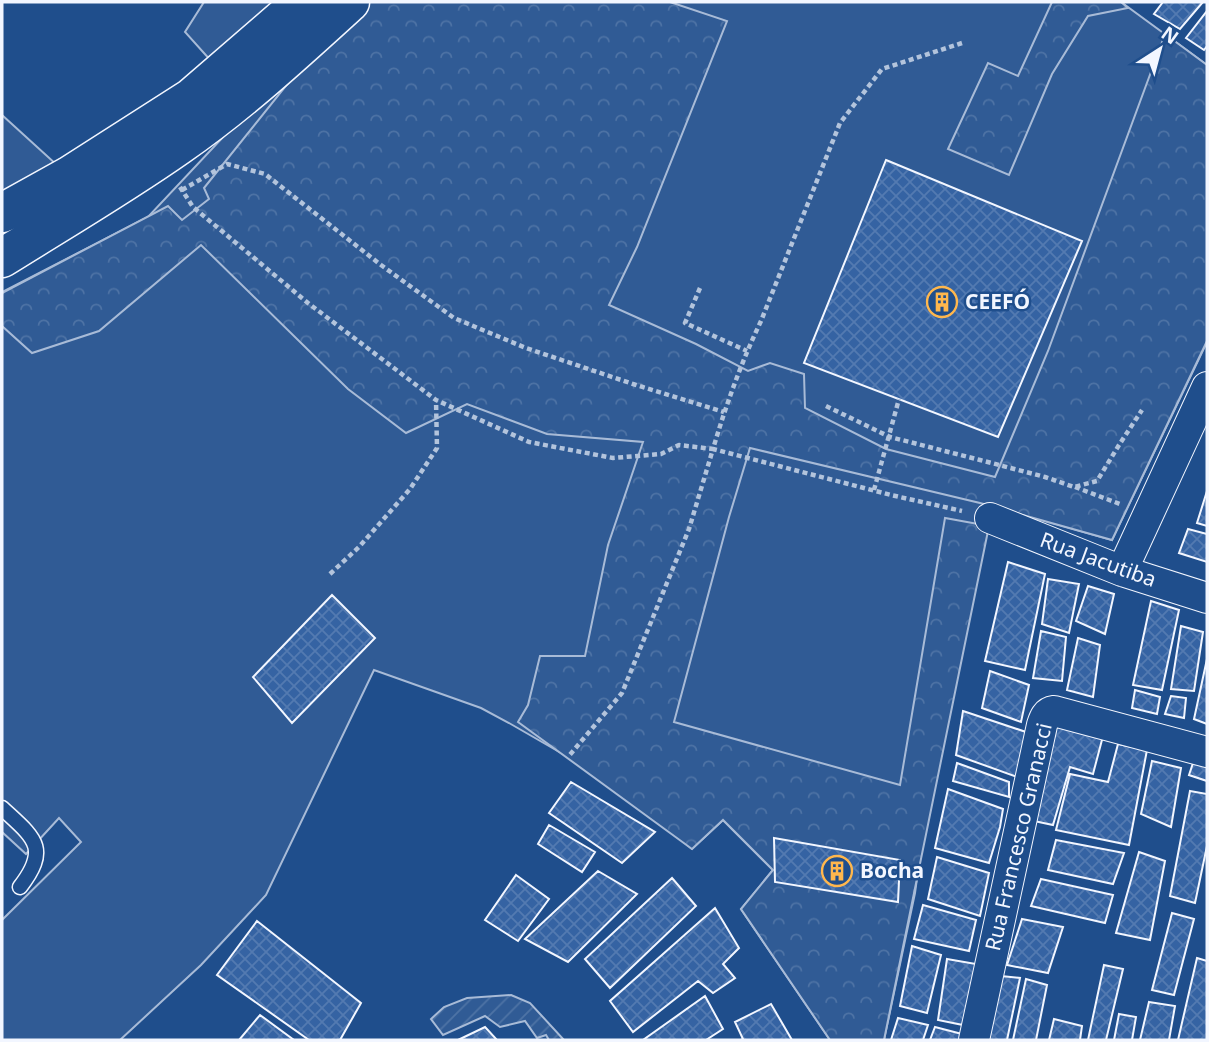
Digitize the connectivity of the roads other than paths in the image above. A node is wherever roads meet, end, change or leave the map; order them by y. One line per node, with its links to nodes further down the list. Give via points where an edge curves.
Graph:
1 (302, 2): 3 (street, via 191,98)
2 (350, 2): 4 (street, via 268,76 162,157)
3 (2, 213)
4 (2, 258)
5 (1207, 387): 7 (street)
6 (990, 518): 7 (street, Rua Jacutiba)
7 (1122, 571): 8 (street, Rua Jacutiba)
8 (1207, 597)
9 (1207, 752): 12 (street, Rua Francesco Granacci, via 1054,711 1045,716)
10 (2, 808): 11 (lane, via 33,840 38,855)
11 (20, 887)
12 (974, 1040)

